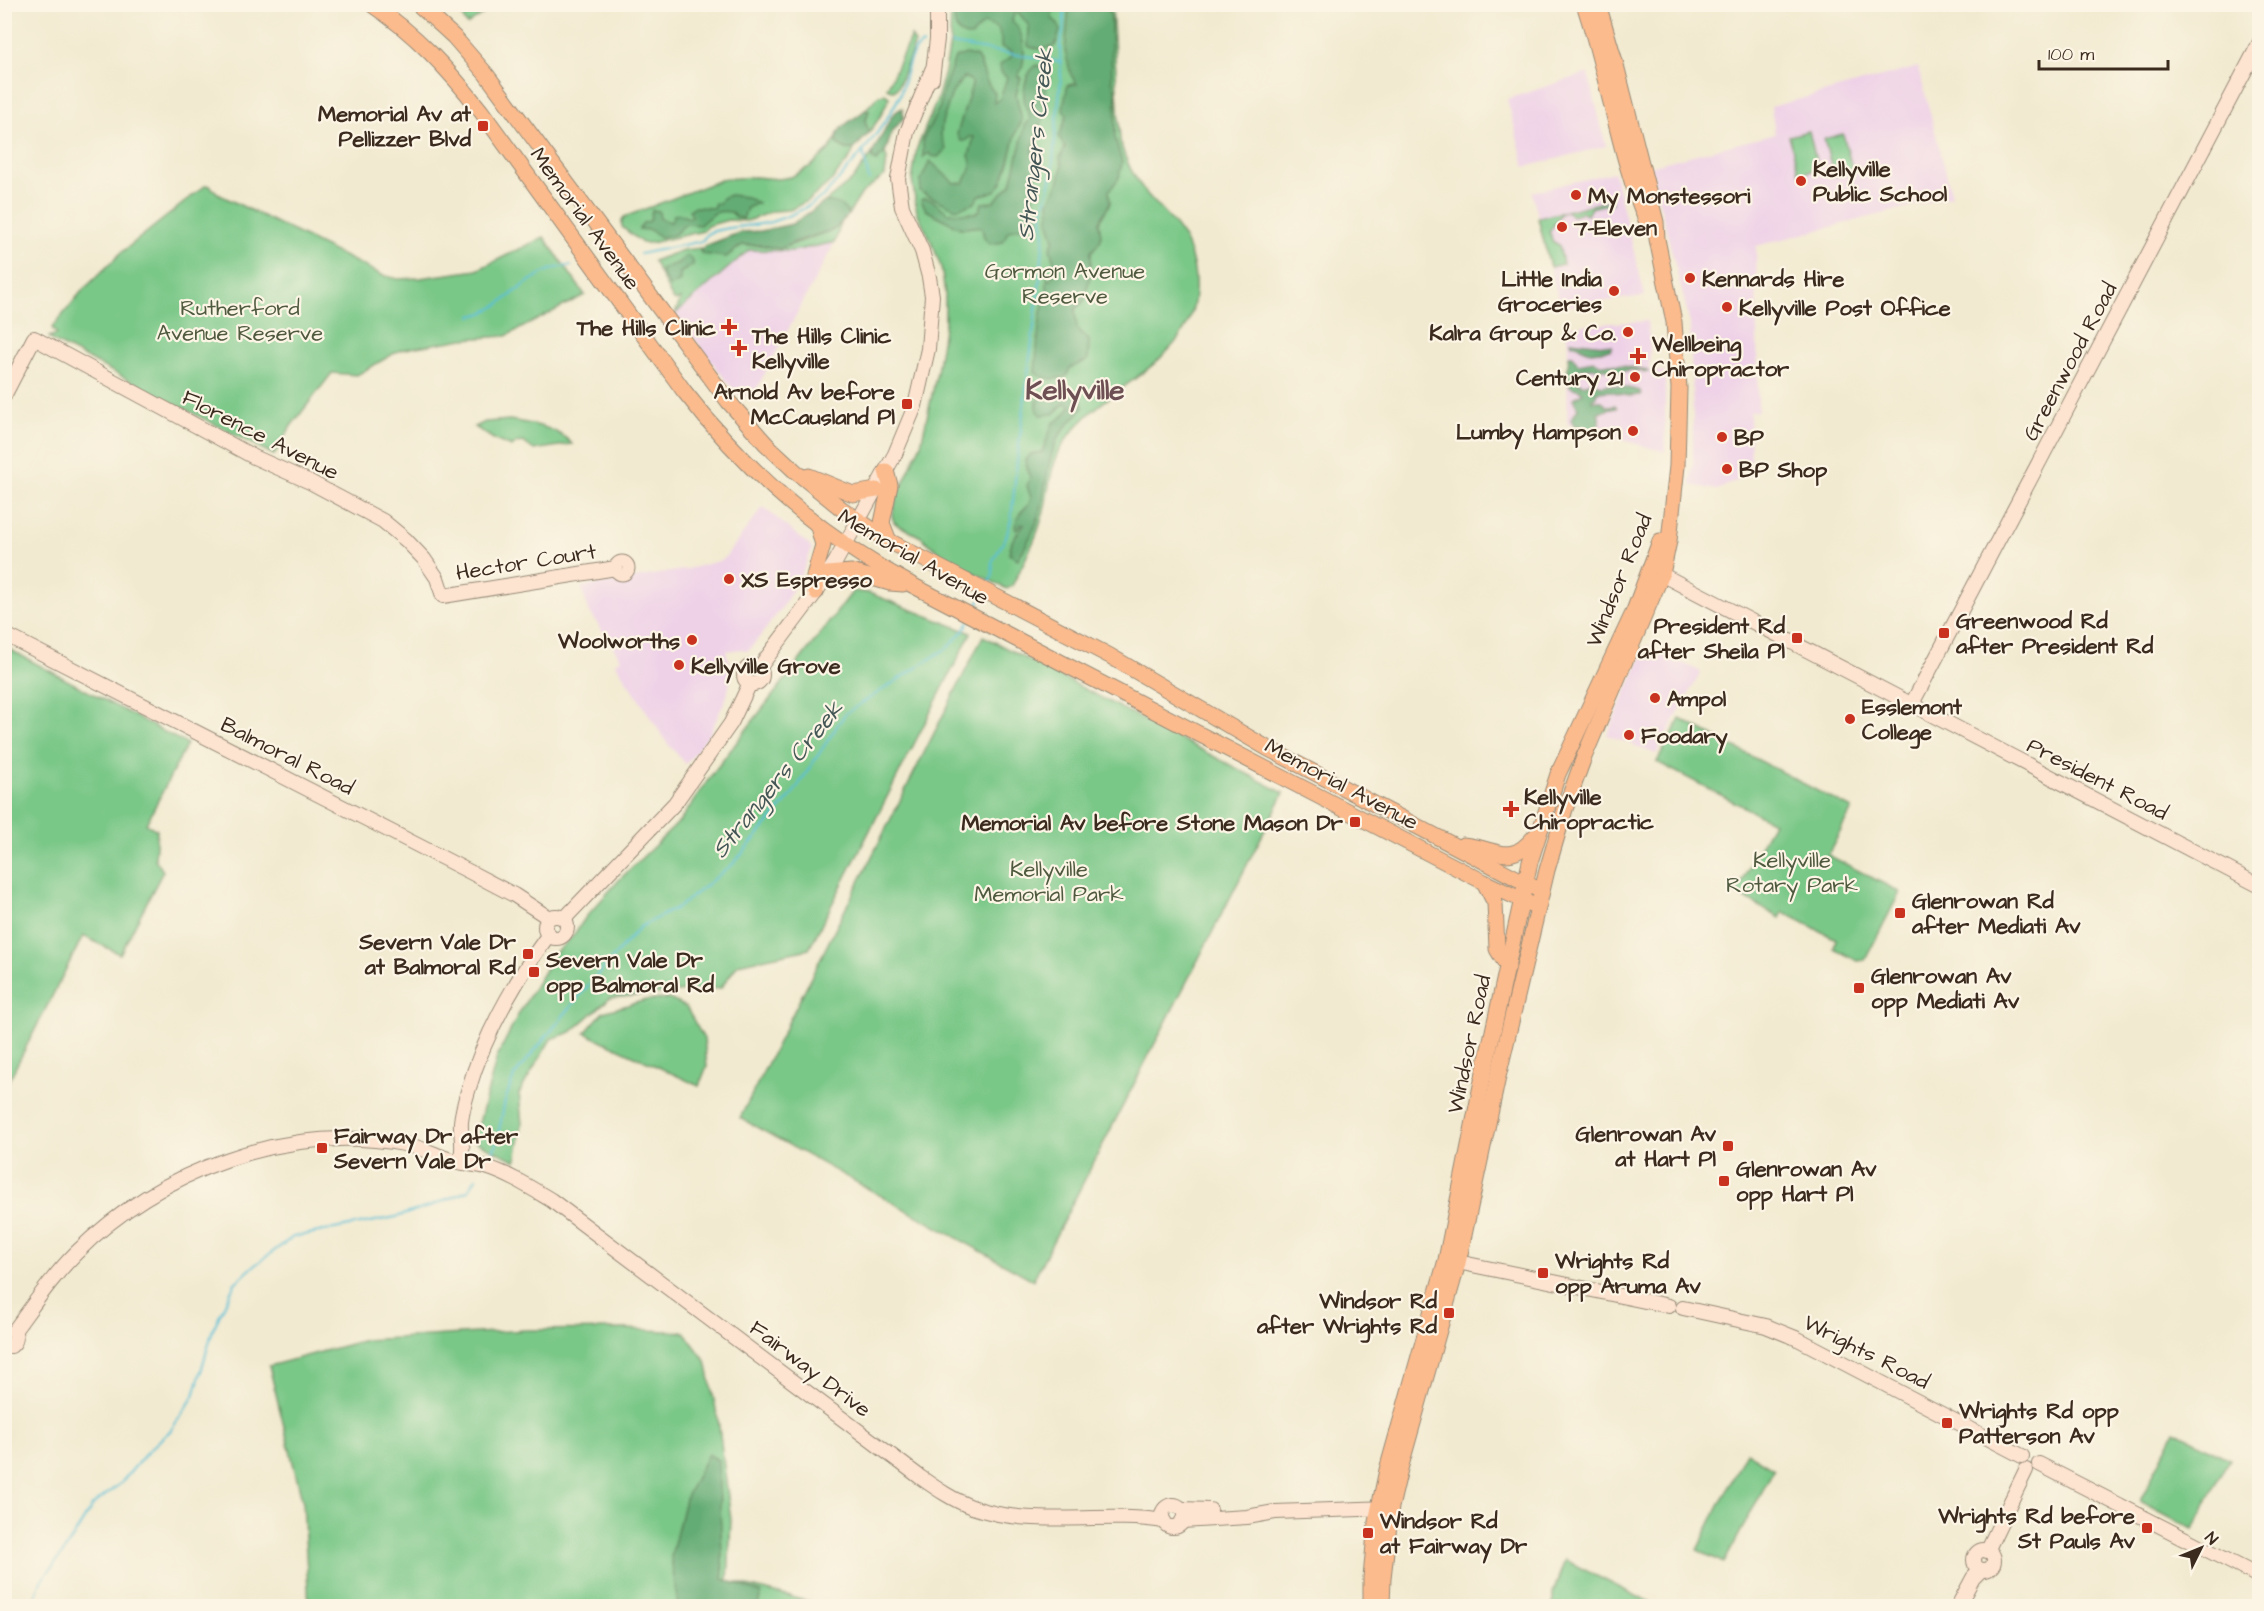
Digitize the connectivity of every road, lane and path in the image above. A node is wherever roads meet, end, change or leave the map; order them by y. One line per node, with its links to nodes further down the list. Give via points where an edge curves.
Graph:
1 (371, 4): 13 (main road, Memorial Avenue, via 450,73 712,426 759,476)
2 (418, 4): 9 (main road, Memorial Avenue, via 482,68 717,389)
3 (937, 4): 10 (street, via 932,83 925,110 905,143 898,169 899,196 928,269 932,314 915,406)
4 (1584, 4): 7 (main road, Windsor Road, via 1630,172 1648,225)
5 (1598, 4): 7 (main road, Windsor Road, via 1656,222)
6 (2259, 42): 23 (street, Greenwood Road)
7 (1657, 239): 17 (main road, Windsor Road, via 1671,304 1678,377 1677,466 1669,541)
8 (4, 396): 21 (street, Florence Avenue, via 34,338 254,457 383,521 424,559)
9 (795, 471): 11 (main road, via 853,494); 12 (main road, Memorial Avenue)
10 (886, 471): 11 (street); 14 (main road, via 890,485 882,523)
11 (876, 490): 12 (street)
12 (859, 521): 14 (main road, Memorial Avenue); 15 (street)
13 (818, 526): 15 (main road, Memorial Avenue); 20 (main road, via 823,545 814,576)
14 (889, 541): 25 (main road, Memorial Avenue, via 1150,678 1267,748)
15 (845, 545): 18 (street); 19 (main road, Memorial Avenue)
16 (616, 568): 21 (street, Hector Court)
17 (1656, 572): 23 (street, President Road); 24 (main road, Windsor Road, via 1569,747); 29 (main road, Windsor Road, via 1572,788)
18 (827, 574): 19 (main road, via 851,572); 20 (street)
19 (912, 585): 26 (main road, Memorial Avenue)
20 (816, 592): 32 (street, via 759,668 762,678 756,684 750,683 731,723 675,803)
21 (443, 596)
22 (4, 634): 32 (street, Balmoral Road)
23 (1912, 702): 28 (street, President Road)
24 (1538, 832): 25 (main road, via 1525,849 1515,854); 27 (main road, Windsor Road)
25 (1451, 844): 27 (main road, Memorial Avenue)
26 (1484, 882): 30 (main road, Memorial Avenue); 34 (main road, via 1495,903 1497,950)
27 (1526, 882): 29 (main road, Memorial Avenue); 30 (main road, Windsor Road)
28 (2259, 886)
29 (1541, 891): 31 (main road, Windsor Road)
30 (1522, 900): 31 (main road, Memorial Avenue); 34 (main road, Windsor Road)
31 (1537, 907): 36 (main road, Windsor Road)
32 (556, 919): 33 (street, via 545,928); 33 (street, via 567,927 563,935)
33 (549, 934): 35 (street, via 485,1044 468,1090)
34 (1508, 967): 36 (main road, Windsor Road, via 1481,1086)
35 (454, 1152): 37 (street, Fairway Drive, via 337,1139 230,1159 155,1192 115,1220 84,1246); 42 (street, Fairway Drive, via 534,1190 569,1212 911,1470 952,1497 983,1510 1017,1517 1066,1519 1164,1516 1172,1505 1182,1515 1246,1509 1275,1512)
36 (1452, 1261): 39 (street, Wrights Road, via 1766,1326); 42 (main road, Windsor Road, via 1387,1470)
37 (9, 1330): 38 (street, Fairway Drive, via 16,1336 15,1342)
38 (5, 1347)
39 (2022, 1456): 40 (street, via 2035,1453); 41 (street, via 2021,1464)
40 (2039, 1464): 41 (street, via 2034,1470); 43 (street)
41 (2026, 1470): 46 (street, via 1987,1551 1993,1557 1993,1565 1973,1578)
42 (1385, 1508): 44 (main road, Windsor Road, via 1371,1578); 45 (main road, Windsor Road)
43 (2259, 1577)
44 (1371, 1606)
45 (1382, 1606)
46 (1958, 1606)

